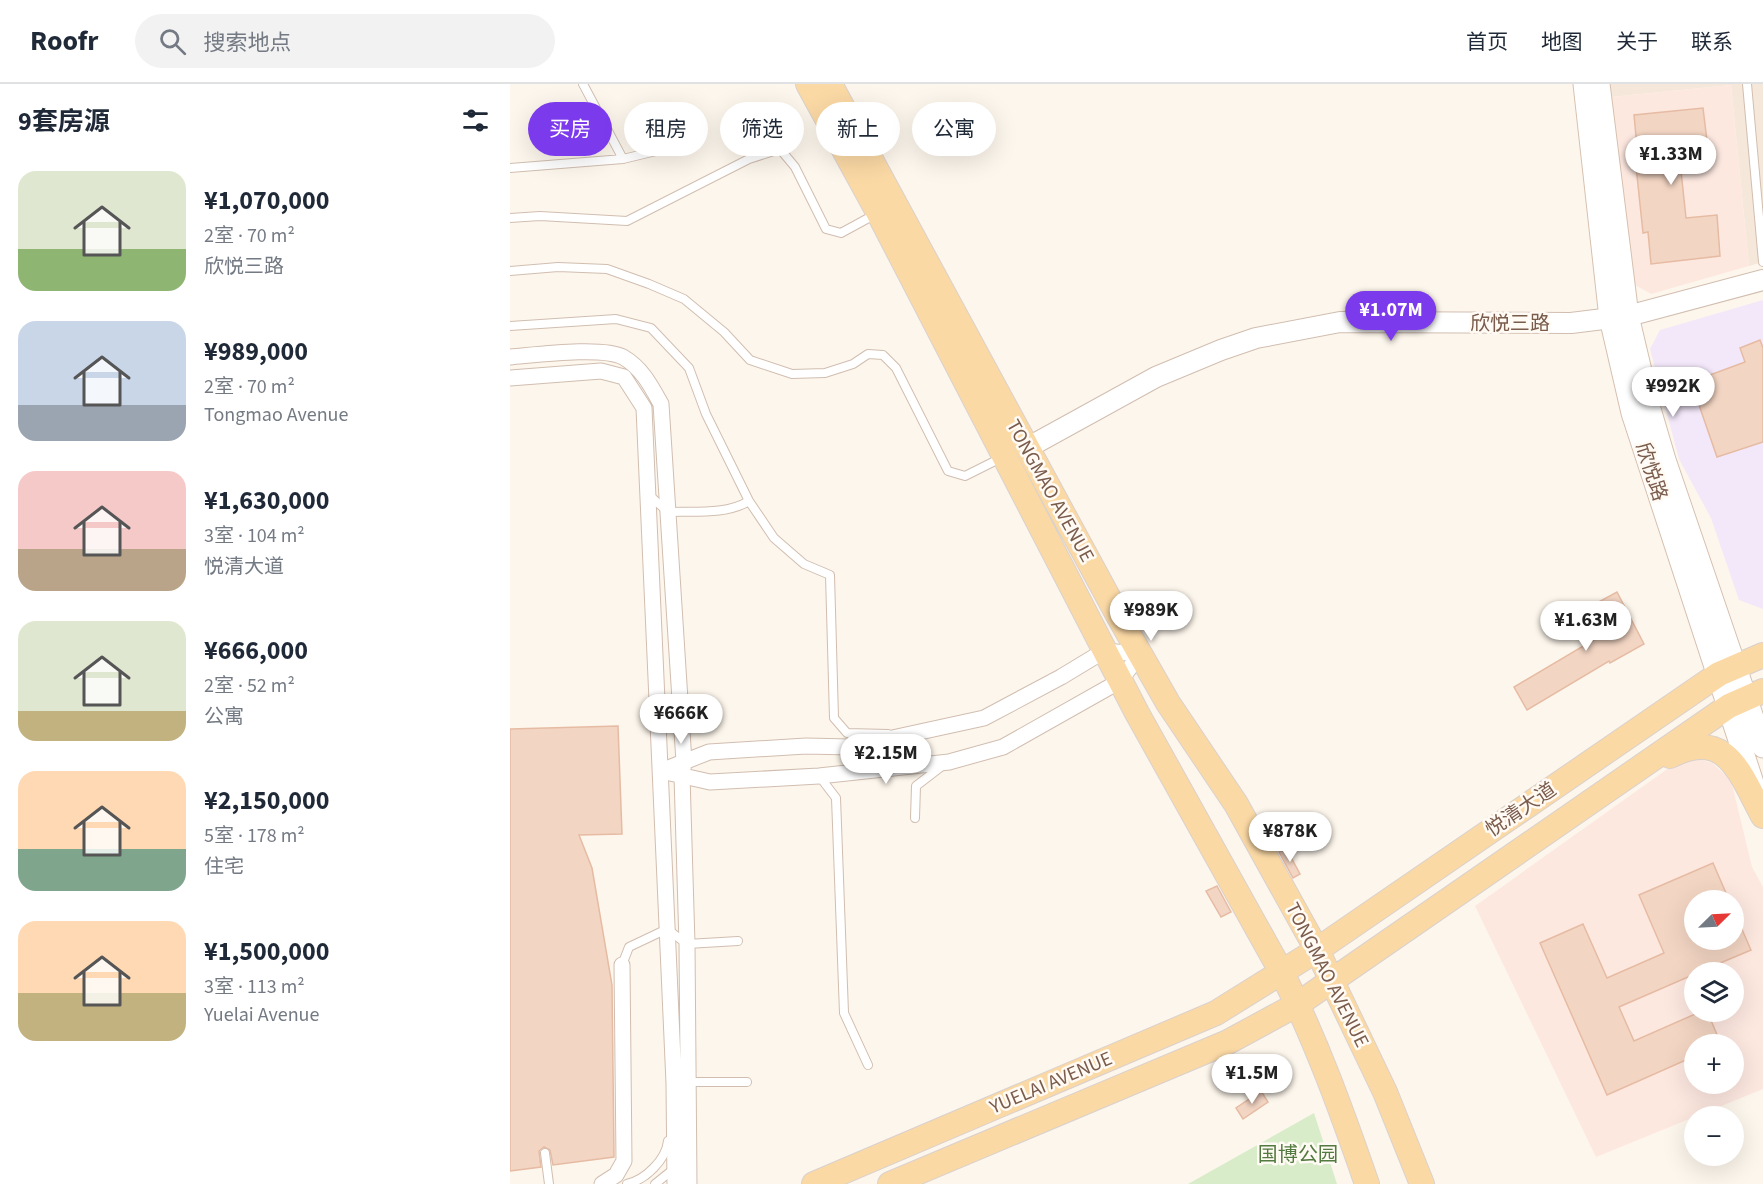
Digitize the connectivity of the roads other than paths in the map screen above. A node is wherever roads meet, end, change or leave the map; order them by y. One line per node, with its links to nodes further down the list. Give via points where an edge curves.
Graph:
1 (583, 84): 8 (lane)
2 (808, 84): 10 (main road, TONGMAO AVENUE)
3 (830, 84): 19 (main road, TONGMAO AVENUE)
4 (1584, 84): 15 (main road, 欣悦路)
5 (1599, 84): 15 (main road, 欣悦路)
6 (1747, 84): 12 (lane)
7 (635, 156): 8 (lane)
8 (623, 159): 9 (lane)
9 (510, 168)
10 (878, 212): 11 (lane, via 841,232 826,229 795,167 780,149 749,159 627,221); 20 (main road, TONGMAO AVENUE)
11 (510, 218)
12 (1763, 262)
13 (510, 271): 20 (lane, via 558,267 608,269 684,299 750,360 792,374 825,373 853,364 868,354 883,355 896,368 948,471 965,476)
14 (1763, 280): 15 (street, 欣悦三路)
15 (1619, 317): 19 (street, 欣悦三路, via 1538,325 1340,322 1299,328 1229,347 1156,377); 27 (main road, 欣悦路)
16 (510, 326): 22 (lane, via 616,319 651,328 689,368 706,414)
17 (510, 357): 23 (street, via 592,351 622,356 646,376 662,404)
18 (510, 378): 21 (street, via 601,371 624,377 645,408)
19 (1027, 447): 25 (main road, TONGMAO AVENUE)
20 (1004, 457): 24 (main road, TONGMAO AVENUE)
21 (648, 494): 23 (lane); 34 (street)
22 (749, 501): 23 (lane, via 737,508); 30 (lane, via 774,538 804,564 830,575 834,718 847,733)
23 (668, 512): 33 (street)
24 (1104, 651): 25 (street); 28 (main road, TONGMAO AVENUE); 30 (street, via 984,718)
25 (1140, 654): 28 (street); 42 (main road, TONGMAO AVENUE, via 1236,804)
26 (1763, 655): 27 (main road, 悦清大道)
27 (1727, 670): 29 (main road, 欣悦路); 42 (main road, 悦清大道)
28 (1120, 681): 32 (street, via 1003,747); 44 (main road, TONGMAO AVENUE)
29 (1747, 698): 31 (main road, 欣悦路); 36 (main road, 悦清大道); 37 (main road, 欣悦路)
30 (916, 734): 33 (street, via 851,747 709,752)
31 (1763, 747)
32 (949, 762): 35 (street); 38 (lane, via 916,786)
33 (683, 769): 34 (street); 35 (street, via 710,782); 41 (street)
34 (661, 771): 39 (street)
35 (819, 776): 47 (lane, via 836,798 844,1013)
36 (1624, 778): 37 (main road, via 1674,753 1711,747 1730,759); 45 (main road, 悦清大道)
37 (1763, 815)
38 (915, 818)
39 (667, 929): 41 (lane); 43 (lane, via 629,947); 49 (street)
40 (738, 941): 41 (lane)
41 (687, 944): 49 (street)
42 (1317, 950): 44 (main road, 悦清大道); 45 (main road, TONGMAO AVENUE)
43 (622, 964): 54 (street, via 624,1161 616,1175)
44 (1282, 973): 46 (main road, TONGMAO AVENUE); 59 (main road, YUELAI AVENUE, via 1216,1013)
45 (1332, 980): 46 (main road, 悦清大道); 62 (main road, TONGMAO AVENUE, via 1385,1092)
46 (1298, 1004): 60 (main road, YUELAI AVENUE, via 1228,1042); 61 (main road, TONGMAO AVENUE)
47 (868, 1065)
48 (747, 1082): 49 (lane)
49 (681, 1083): 50 (street); 52 (street); 55 (lane, via 668,1148 648,1175)
50 (689, 1130): 52 (lane); 58 (street)
51 (545, 1153): 53 (lane)
52 (675, 1168): 56 (lane); 57 (street)
53 (549, 1184)
54 (602, 1184)
55 (627, 1184)
56 (655, 1184)
57 (675, 1184)
58 (689, 1184)
59 (814, 1184)
60 (890, 1184)
61 (1367, 1184)
62 (1422, 1184)

